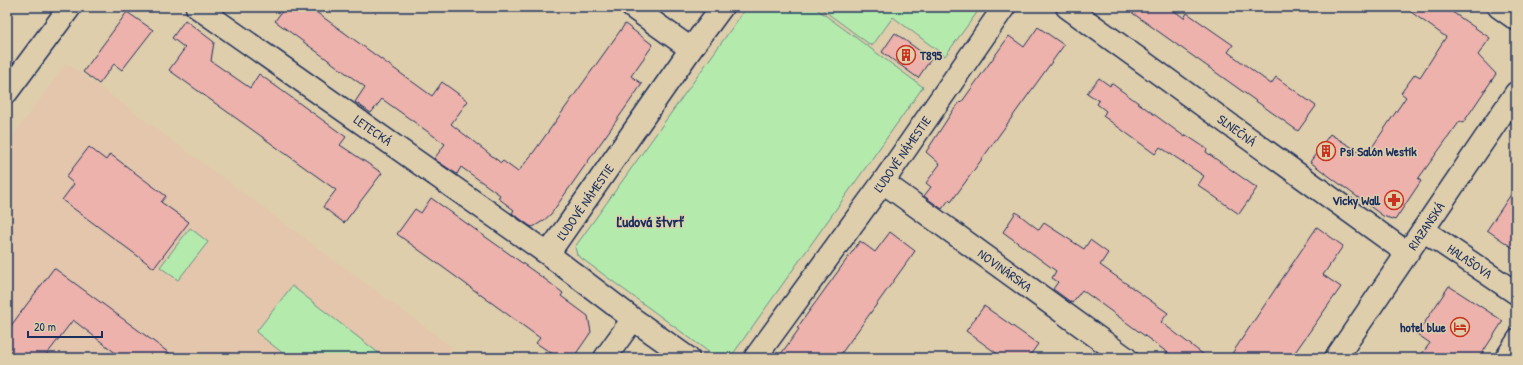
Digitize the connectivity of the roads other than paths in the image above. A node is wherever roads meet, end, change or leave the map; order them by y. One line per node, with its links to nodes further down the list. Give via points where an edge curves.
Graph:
1 (70, 7): 10 (street)
2 (197, 7): 15 (street, LETECKÁ)
3 (632, 7): 9 (street)
4 (722, 7): 9 (street, ĽUDOVÉ NÁMESTIE)
5 (1004, 7): 12 (street, ĽUDOVÉ NÁMESTIE)
6 (1067, 7): 14 (street, SLNEČNÁ)
7 (1499, 7): 8 (street)
8 (1516, 19)
9 (691, 49): 15 (street, ĽUDOVÉ NÁMESTIE)
10 (7, 92)
11 (1516, 93): 13 (street, RIAZANSKÁ)
12 (883, 182): 21 (street, ĽUDOVÉ NÁMESTIE); 22 (street, NOVINÁRSKA)
13 (1423, 230): 14 (street, RIAZANSKÁ); 16 (street, HALAŠOVA)
14 (1407, 253): 23 (street, RIAZANSKÁ)
15 (548, 254): 17 (street, ĽUDOVÉ NÁMESTIE)
16 (1516, 293)
17 (633, 319): 19 (street); 20 (street, ĽUDOVÉ NÁMESTIE)
18 (1516, 335): 24 (lane)
19 (605, 358)
20 (688, 358)
21 (755, 358)
22 (1126, 358)
23 (1336, 358)
24 (1501, 358)

